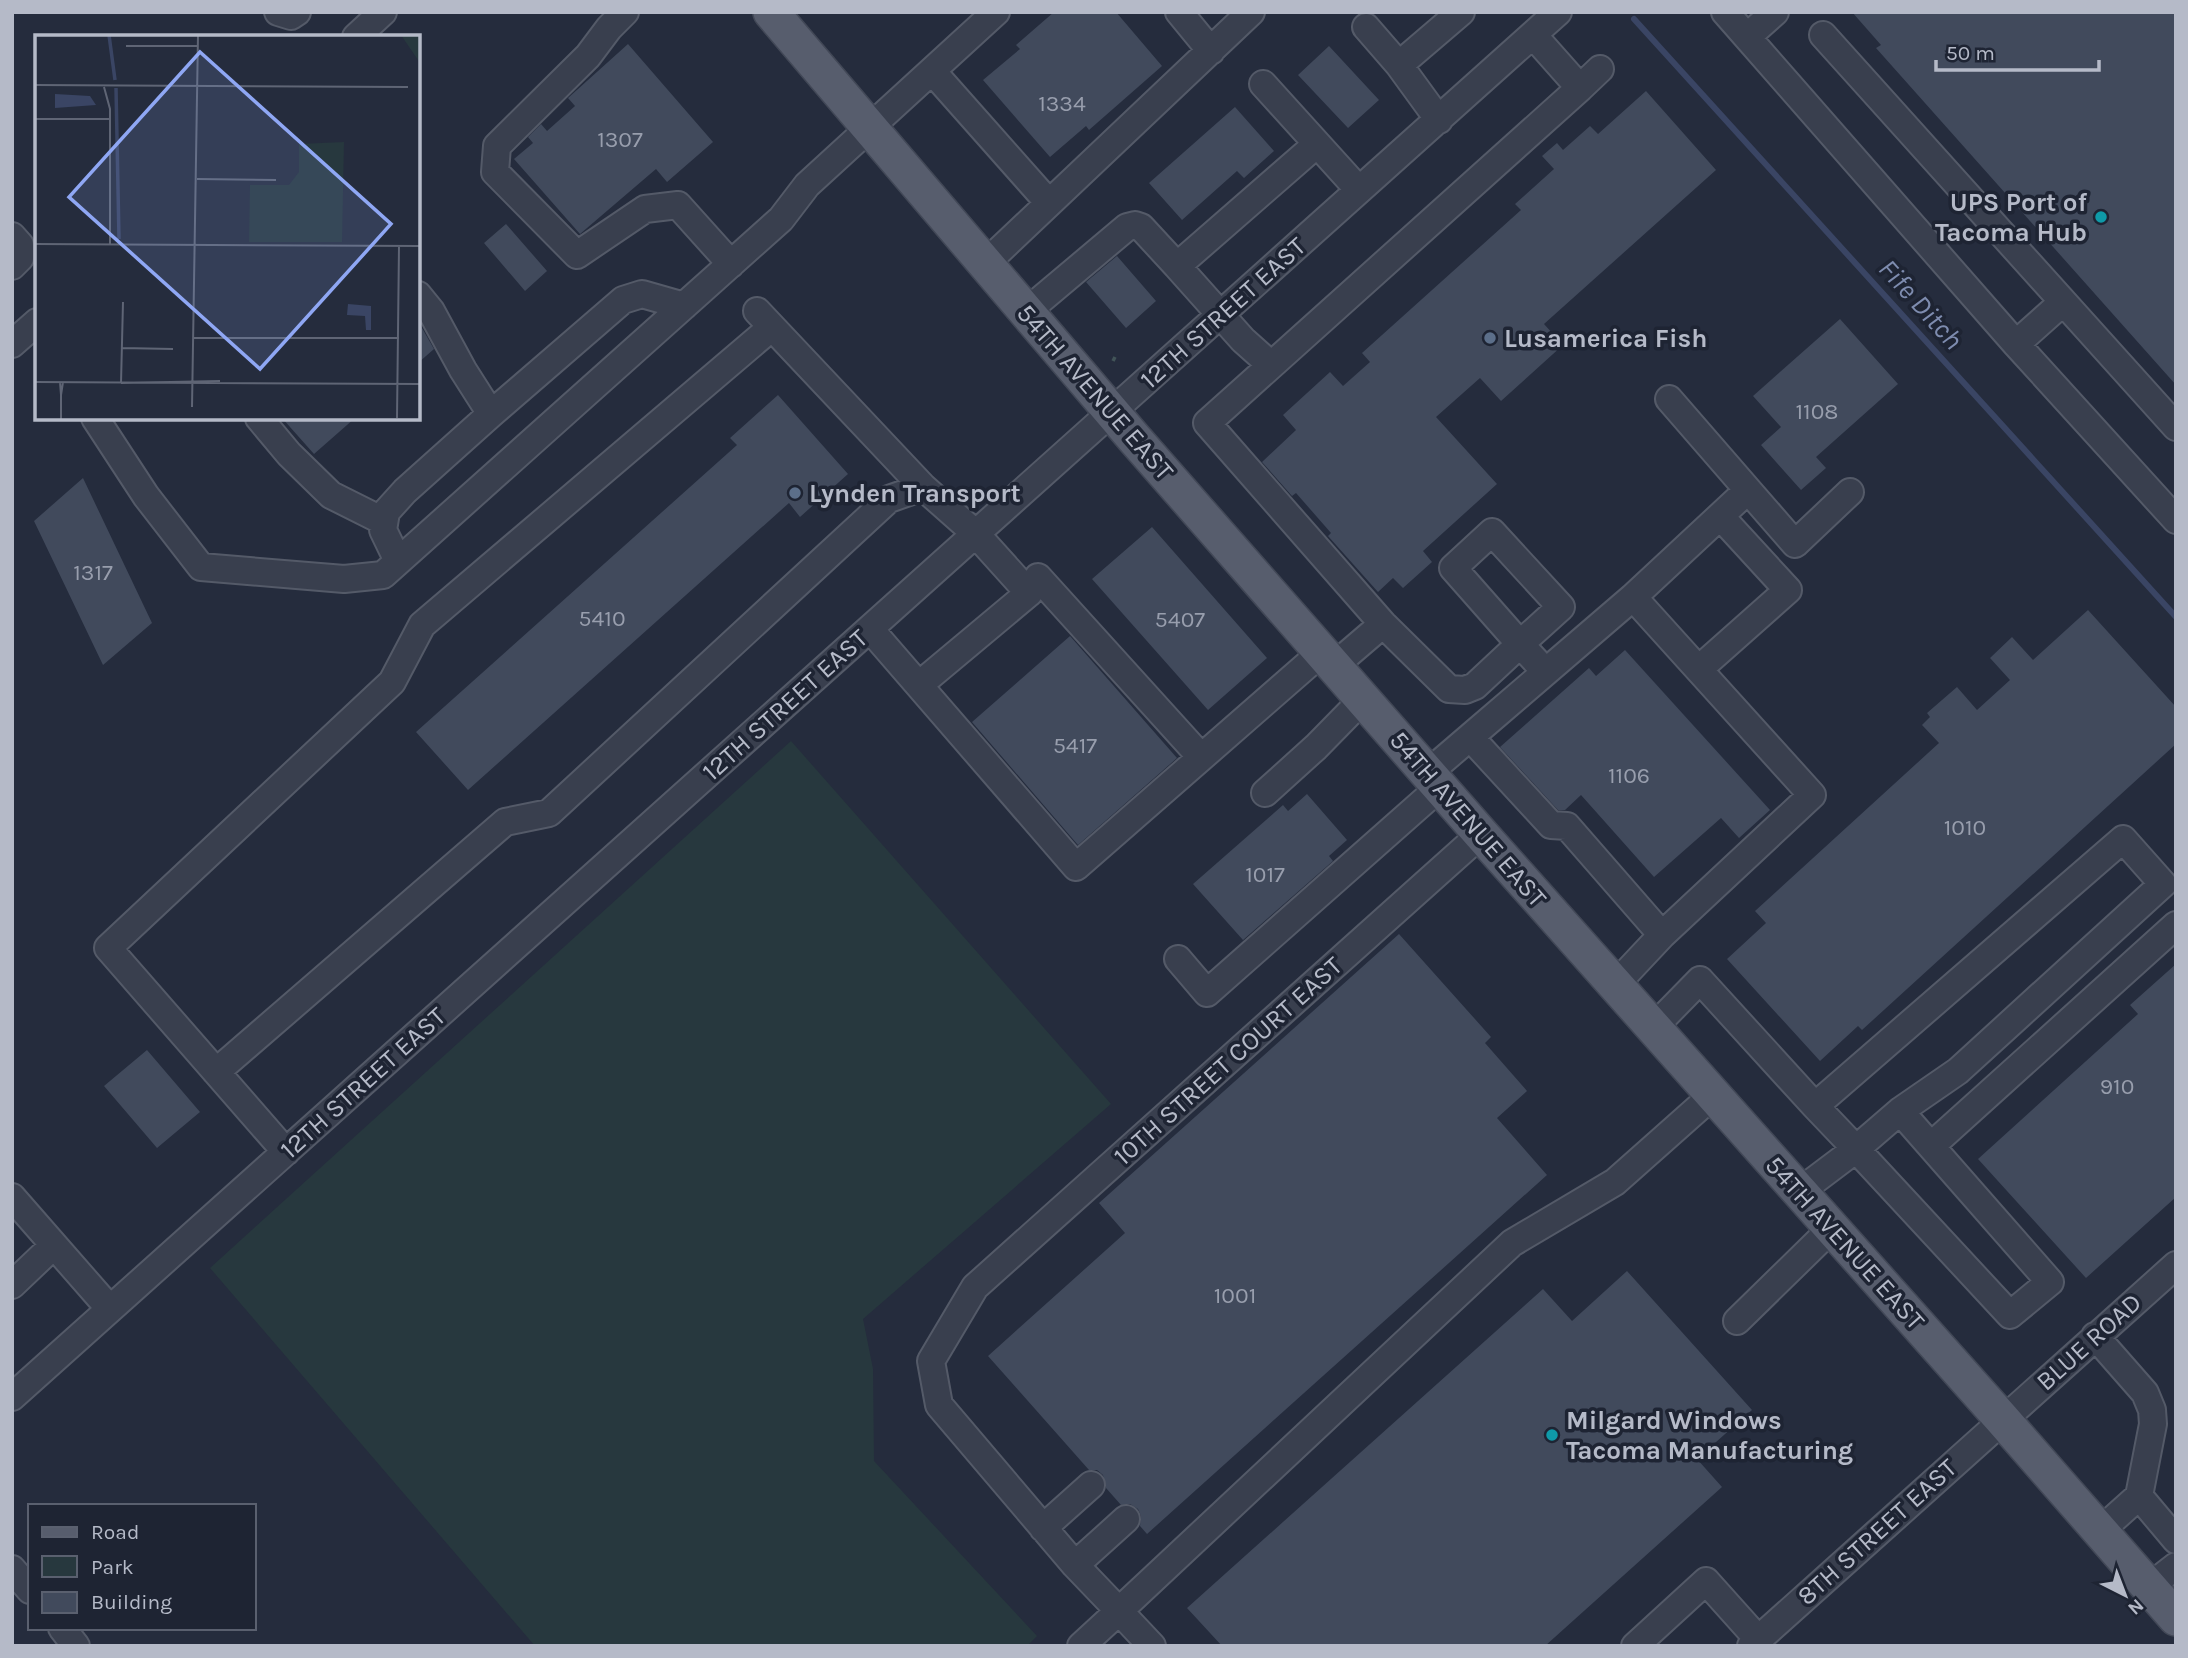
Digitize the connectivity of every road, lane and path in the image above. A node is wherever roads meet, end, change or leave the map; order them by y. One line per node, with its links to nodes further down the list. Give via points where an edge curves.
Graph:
1 (278, 12): 2 (street, via 291,16)
2 (297, 12)
3 (625, 12): 30 (street, via 588,56 497,146 495,172 576,254 645,209 678,205)
4 (771, 12): 25 (main road, 54TH AVENUE EAST)
5 (996, 12): 21 (street)
6 (1180, 12): 18 (street)
7 (1251, 12): 18 (street)
8 (1461, 12): 19 (street)
9 (1558, 12): 15 (street, 12TH STREET EAST)
10 (1725, 12): 17 (street)
11 (1775, 12): 17 (street)
12 (377, 14): 14 (street)
13 (1366, 26): 19 (street)
14 (358, 35)
15 (1533, 35): 23 (street); 24 (street, 12TH STREET EAST)
16 (1823, 35): 35 (street)
17 (1748, 37): 41 (street)
18 (1210, 51): 28 (street)
19 (1399, 65): 24 (street)
20 (1600, 69): 23 (street)
21 (932, 71): 25 (street); 28 (street)
22 (1263, 84): 26 (street)
23 (1580, 88): 42 (street)
24 (1439, 120): 27 (street, 12TH STREET EAST)
25 (869, 127): 30 (street); 31 (main road, 54TH AVENUE EAST)
26 (1317, 144): 27 (street); 33 (street)
27 (1359, 191): 38 (street, 12TH STREET EAST)
28 (1049, 203): 31 (street)
29 (12, 236): 32 (street, via 20,245 20,258)
30 (731, 264): 36 (street)
31 (985, 264): 37 (main road, 54TH AVENUE EAST)
32 (12, 266)
33 (1177, 266): 37 (street, via 1141,227 1127,227); 38 (street)
34 (420, 297): 45 (street)
35 (2063, 302): 41 (street); 48 (street)
36 (684, 306): 45 (street, via 642,294 623,300); 56 (street)
37 (1026, 312): 44 (main road, 54TH AVENUE EAST)
38 (1222, 315): 42 (street); 44 (street, 12TH STREET EAST)
39 (35, 327): 40 (street)
40 (12, 344)
41 (2016, 344): 53 (street)
42 (1271, 365): 59 (street, via 1207,423)
43 (1668, 399): 50 (street)
44 (1112, 412): 55 (street, 12TH STREET EAST); 61 (main road, 54TH AVENUE EAST)
45 (491, 414): 54 (street, via 405,491)
46 (96, 420): 56 (street, via 146,496 201,567 344,579 383,575)
47 (261, 420): 54 (street, via 331,495)
48 (2176, 427)
49 (923, 486): 55 (street); 77 (street, via 889,499 550,813 505,822); 77 (street, via 764,319 422,625 393,682 108,948)
50 (1748, 490): 51 (street, via 1795,544); 52 (street)
51 (1850, 492)
52 (1721, 517): 58 (street); 62 (street, via 1788,590)
53 (2176, 520)
54 (383, 521): 56 (street)
55 (975, 533): 57 (street); 60 (street, 12TH STREET EAST)
56 (398, 561)
57 (1029, 593): 64 (street); 67 (street, via 1038,577)
58 (1633, 597): 62 (street); 63 (street)
59 (1383, 624): 61 (street); 63 (street, via 1449,689 1475,687 1520,644)
60 (870, 628): 64 (street); 83 (street, 12TH STREET EAST)
61 (1328, 659): 65 (main road, 54TH AVENUE EAST); 67 (street)
62 (1699, 669): 73 (street, via 1812,795)
63 (1545, 671): 66 (street)
64 (919, 685): 67 (street, via 1076,867)
65 (1363, 699): 68 (main road, 54TH AVENUE EAST); 69 (street)
66 (1470, 737): 68 (street); 73 (street, via 1551,825 1567,826)
67 (1201, 757)
68 (1434, 780): 70 (main road, 54TH AVENUE EAST); 74 (street, via 1207,993)
69 (1265, 793)
70 (1481, 834): 75 (main road, 54TH AVENUE EAST); 98 (street, 10TH STREET COURT EAST, via 975,1287 931,1361 939,1405)
71 (2169, 891): 79 (street, via 2123,839); 80 (street, via 1958,1071)
72 (2176, 925): 81 (street)
73 (1662, 935): 75 (street)
74 (1178, 959)
75 (1615, 985): 76 (main road, 54TH AVENUE EAST)
76 (1653, 1028): 78 (main road, 54TH AVENUE EAST); 79 (street, via 1700,980)
77 (216, 1072): 83 (street)
78 (1713, 1095): 84 (main road, 54TH AVENUE EAST); 106 (street, via 1615,1182 1512,1243)
79 (1815, 1106): 82 (street)
80 (1900, 1111): 81 (street); 82 (street)
81 (1931, 1146): 82 (street, via 2050,1282 2010,1315)
82 (1856, 1149): 84 (street)
83 (286, 1152): 90 (street, 12TH STREET EAST)
84 (1798, 1192): 86 (main road, 54TH AVENUE EAST)
85 (12, 1197): 87 (street)
86 (1831, 1229): 91 (street); 94 (main road, 54TH AVENUE EAST)
87 (54, 1245): 89 (street); 90 (street)
88 (2176, 1265): 92 (street, BLUE ROAD)
89 (12, 1285)
90 (110, 1309): 93 (street, 12TH STREET EAST)
91 (1737, 1321)
92 (2095, 1336): 94 (street, BLUE ROAD); 96 (street, via 2145,1393 2152,1410)
93 (12, 1397)
94 (2002, 1419): 99 (main road, 54TH AVENUE EAST); 109 (street, 8TH STREET EAST)
95 (1091, 1485): 98 (street)
96 (2139, 1496): 99 (street); 100 (street)
97 (1126, 1519): 101 (street)
98 (1044, 1528): 101 (street, 10TH STREET COURT EAST)
99 (2100, 1531): 104 (main road, 54TH AVENUE EAST)
100 (2176, 1540)
101 (1075, 1565): 106 (street, 10TH STREET COURT EAST)
102 (2176, 1566): 104 (street)
103 (12, 1569): 105 (street)
104 (2149, 1587): 107 (main road, 54TH AVENUE EAST)
105 (28, 1588)
106 (1119, 1611): 111 (street); 112 (street, 10TH STREET COURT EAST)
107 (2176, 1618)
108 (64, 1630): 110 (street)
109 (1755, 1642): 113 (street, via 1706,1581)
110 (76, 1646)
111 (1081, 1646)
112 (1152, 1646)
113 (1635, 1646)

